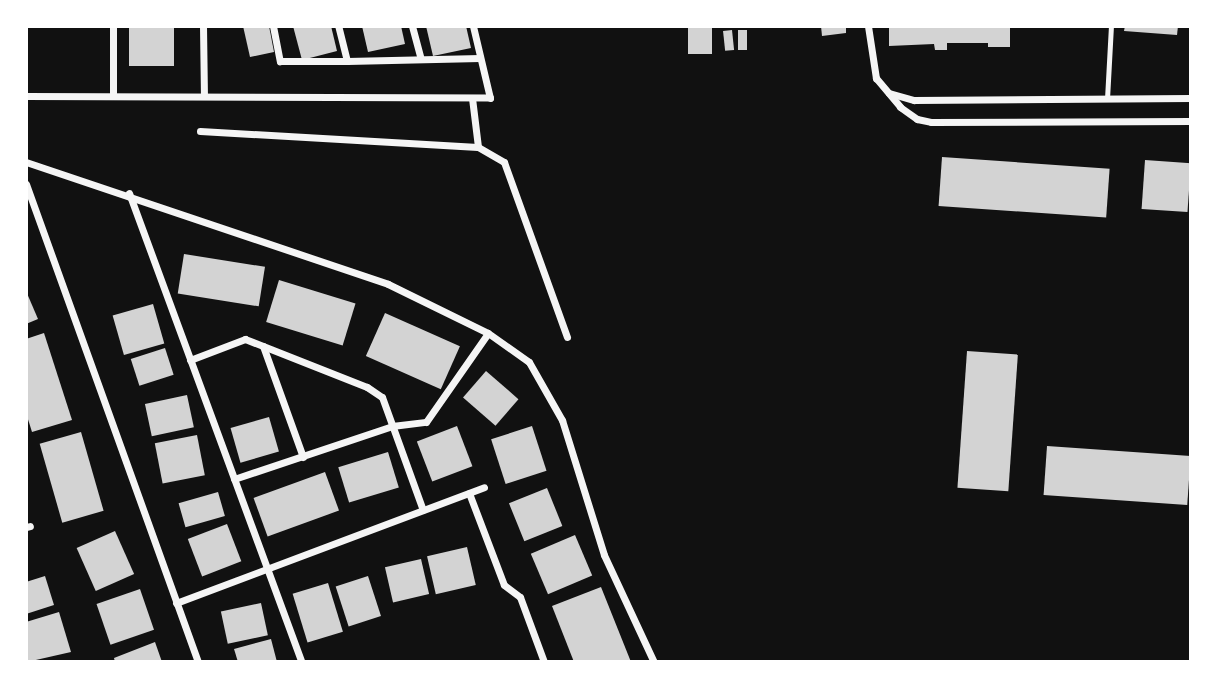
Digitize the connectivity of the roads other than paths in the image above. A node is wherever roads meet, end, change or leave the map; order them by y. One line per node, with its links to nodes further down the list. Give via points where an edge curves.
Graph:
1 (113, 26): 13 (street)
2 (203, 26): 14 (street)
3 (273, 26): 11 (street, via 280,61)
4 (338, 26): 11 (street)
5 (412, 26): 10 (street)
6 (473, 26): 9 (street)
7 (868, 26): 12 (street, via 876,78)
8 (1111, 26): 18 (lane)
9 (480, 58): 10 (street); 16 (street, via 490,98)
10 (421, 59): 11 (street)
11 (347, 61)
12 (888, 93): 18 (street, via 914,100); 19 (street, via 909,113 931,122)
13 (113, 95): 14 (street); 15 (street)
14 (204, 95): 16 (street)
15 (26, 96)
16 (472, 98): 21 (street)
17 (1191, 98): 18 (street)
18 (1107, 99)
19 (1191, 121)
20 (200, 131): 21 (street)
21 (478, 147): 26 (street, via 504,162)
22 (26, 162): 24 (street)
23 (26, 184): 36 (street)
24 (129, 193): 25 (street, via 388,284); 28 (street)
25 (488, 333): 29 (street, via 426,422); 40 (street, via 529,362 562,420 604,555)
26 (567, 337)
27 (263, 346): 28 (street, via 245,339); 29 (street, via 367,387 382,397); 30 (street)
28 (190, 360): 31 (street)
29 (392, 426): 30 (street); 34 (street)
30 (303, 457): 31 (street)
31 (234, 479): 35 (street)
32 (484, 487): 33 (street)
33 (468, 493): 34 (street); 39 (street, via 504,584 520,597)
34 (423, 510): 35 (street)
35 (268, 568): 36 (street); 38 (street)
36 (176, 603): 37 (street)
37 (198, 662)
38 (302, 662)
39 (544, 662)
40 (654, 662)

